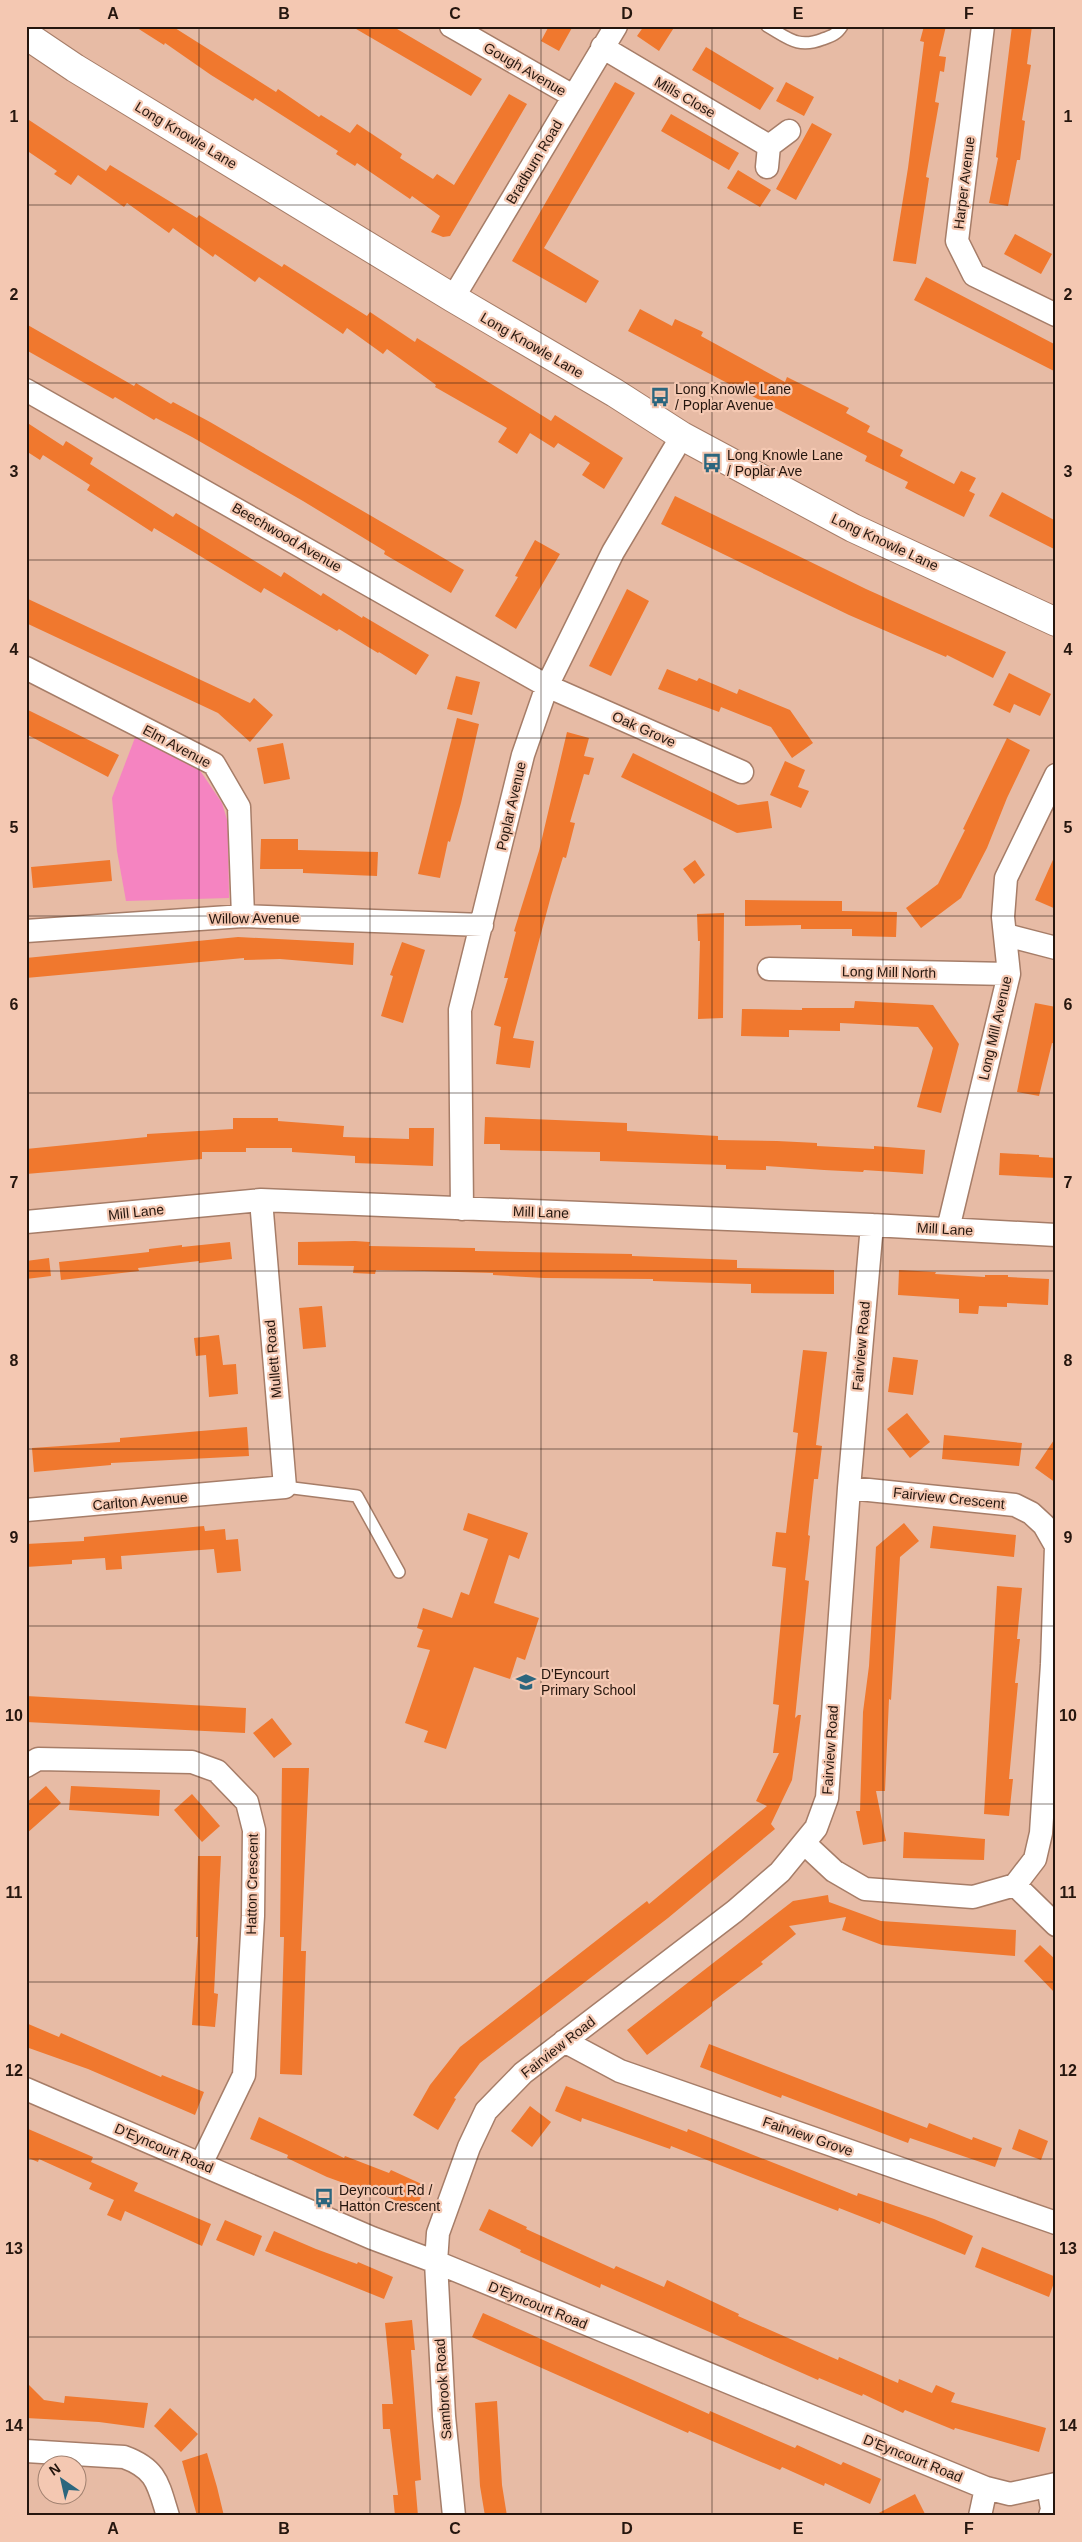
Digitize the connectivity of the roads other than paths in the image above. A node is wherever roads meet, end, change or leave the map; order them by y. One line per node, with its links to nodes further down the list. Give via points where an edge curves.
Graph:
1 (451, 26): 8 (street, Gough Avenue)
2 (616, 26): 7 (street, Bradburn Road)
3 (767, 26): 4 (lane, via 796,43 808,44 837,34)
4 (842, 26)
5 (983, 26): 11 (street, Harper Avenue, via 958,241 974,275)
6 (26, 34): 10 (main road, Long Knowle Lane, via 75,68)
7 (602, 48): 8 (street, Bradburn Road); 9 (street, Mills Close, via 768,156)
8 (573, 96): 10 (street, Bradburn Road)
9 (789, 131)
10 (452, 298): 13 (main road, Long Knowle Lane)
11 (1056, 315)
12 (26, 390): 16 (street, Beechwood Avenue)
13 (682, 436): 14 (main road, Long Knowle Lane, via 853,528); 16 (street, Poplar Avenue, via 613,552)
14 (1056, 622)
15 (26, 668): 19 (street, Elm Avenue, via 214,764 239,807)
16 (546, 686): 17 (street, Oak Grove); 20 (street, Poplar Avenue, via 523,755)
17 (742, 772)
18 (1056, 775): 22 (street, Long Mill Avenue, via 1006,878 1003,899)
19 (243, 916): 20 (street, Willow Avenue); 21 (street, Willow Avenue)
20 (482, 924): 27 (street, Poplar Avenue, via 460,1010)
21 (26, 931)
22 (1006, 935): 23 (street); 25 (street, Long Mill Avenue)
23 (1056, 948)
24 (769, 969): 25 (street, Long Mill North)
25 (1009, 974): 30 (street, Long Mill Avenue)
26 (261, 1200): 27 (street, Mill Lane); 28 (street, Mill Lane); 32 (street, Mullett Road)
27 (462, 1209): 29 (street, Mill Lane)
28 (26, 1222)
29 (872, 1225): 30 (street, Mill Lane); 33 (street, Fairview Road)
30 (948, 1229): 31 (street, Mill Lane)
31 (1056, 1235)
32 (285, 1487): 34 (street, Carlton Avenue); 35 (lane, via 357,1496)
33 (848, 1488): 37 (street, Fairview Road, via 827,1798 816,1828); 38 (street, Fairview Crescent, via 1015,1505 1044,1525 1056,1546 1041,1833 1035,1859)
34 (26, 1510)
35 (399, 1572)
36 (26, 1766): 42 (street, Hatton Crescent, via 38,1759 192,1762 217,1771 247,1802 254,1830 244,2075)
37 (804, 1843): 38 (street, via 834,1871 865,1889 973,1897); 40 (street, Fairview Road, via 780,1872 735,1911)
38 (1015, 1884): 39 (street)
39 (1056, 1925)
40 (564, 2041): 43 (street, Fairview Grove, via 620,2071); 44 (street, Fairview Road, via 523,2073 486,2111 469,2147 438,2233)
41 (26, 2089): 42 (street, D'Eyncourt Road)
42 (201, 2164): 44 (street, D'Eyncourt Road)
43 (1056, 2223)
44 (436, 2262): 47 (street, D'Eyncourt Road); 49 (street, Sambrook Road, via 444,2416)
45 (26, 2451): 48 (street, via 124,2457 138,2462 148,2468 157,2481)
46 (1052, 2485): 47 (street, D'Eyncourt Road, via 1010,2494); 51 (street)
47 (986, 2488): 50 (street)
48 (168, 2516)
49 (454, 2516)
50 (980, 2516)
51 (1050, 2516)

